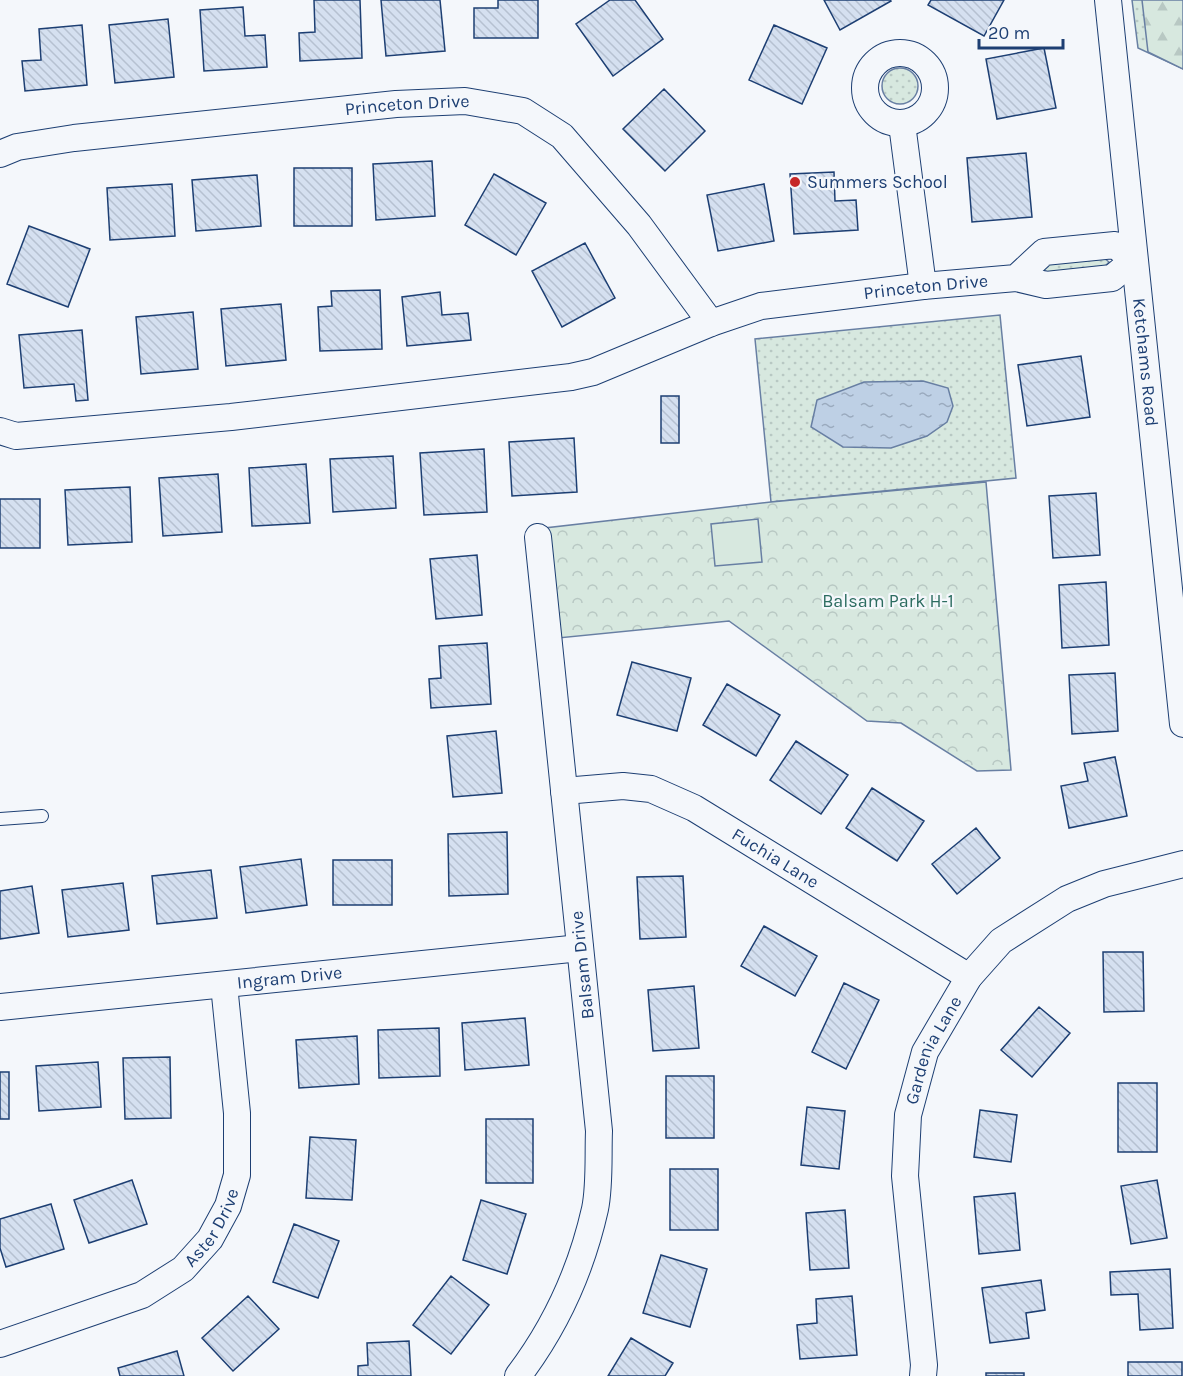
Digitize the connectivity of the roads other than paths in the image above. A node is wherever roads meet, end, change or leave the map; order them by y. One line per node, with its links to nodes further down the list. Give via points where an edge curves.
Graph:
1 (1108, 0): 4 (street, Ketchams Road)
2 (902, 124): 5 (street)
3 (3, 150): 6 (street, Princeton Drive, via 74,138 396,104 465,101 523,111 562,136 639,225)
4 (1134, 260): 5 (street, Princeton Drive, via 1114,245 1044,252 1016,278); 9 (street, Ketchams Road)
5 (923, 286): 6 (street, Princeton Drive, via 761,306)
6 (711, 323): 7 (street, Princeton Drive, via 593,372 571,377 231,417 16,436)
7 (0, 431)
8 (538, 537): 11 (street, Balsam Drive)
9 (1175, 572): 10 (street, Ketchams Road)
10 (1183, 724)
11 (564, 791): 15 (street, Balsam Drive); 16 (street, Fuchia Lane, via 623,786 651,789 694,807)
12 (42, 816): 13 (lane)
13 (0, 819)
14 (1183, 864): 16 (street, Gardenia Lane, via 1104,884 1067,899 1001,941)
15 (580, 948): 17 (street, Ingram Drive); 20 (street, Balsam Drive, via 599,1131 595,1208 573,1284 539,1348)
16 (969, 977): 21 (street, Gardenia Lane, via 925,1052 908,1115 905,1176)
17 (224, 985): 18 (street, Ingram Drive); 19 (street, Aster Drive, via 237,1113 237,1175 228,1206 210,1239 183,1269 142,1295)
18 (0, 1006)
19 (0, 1344)
20 (518, 1376)
21 (923, 1376)

